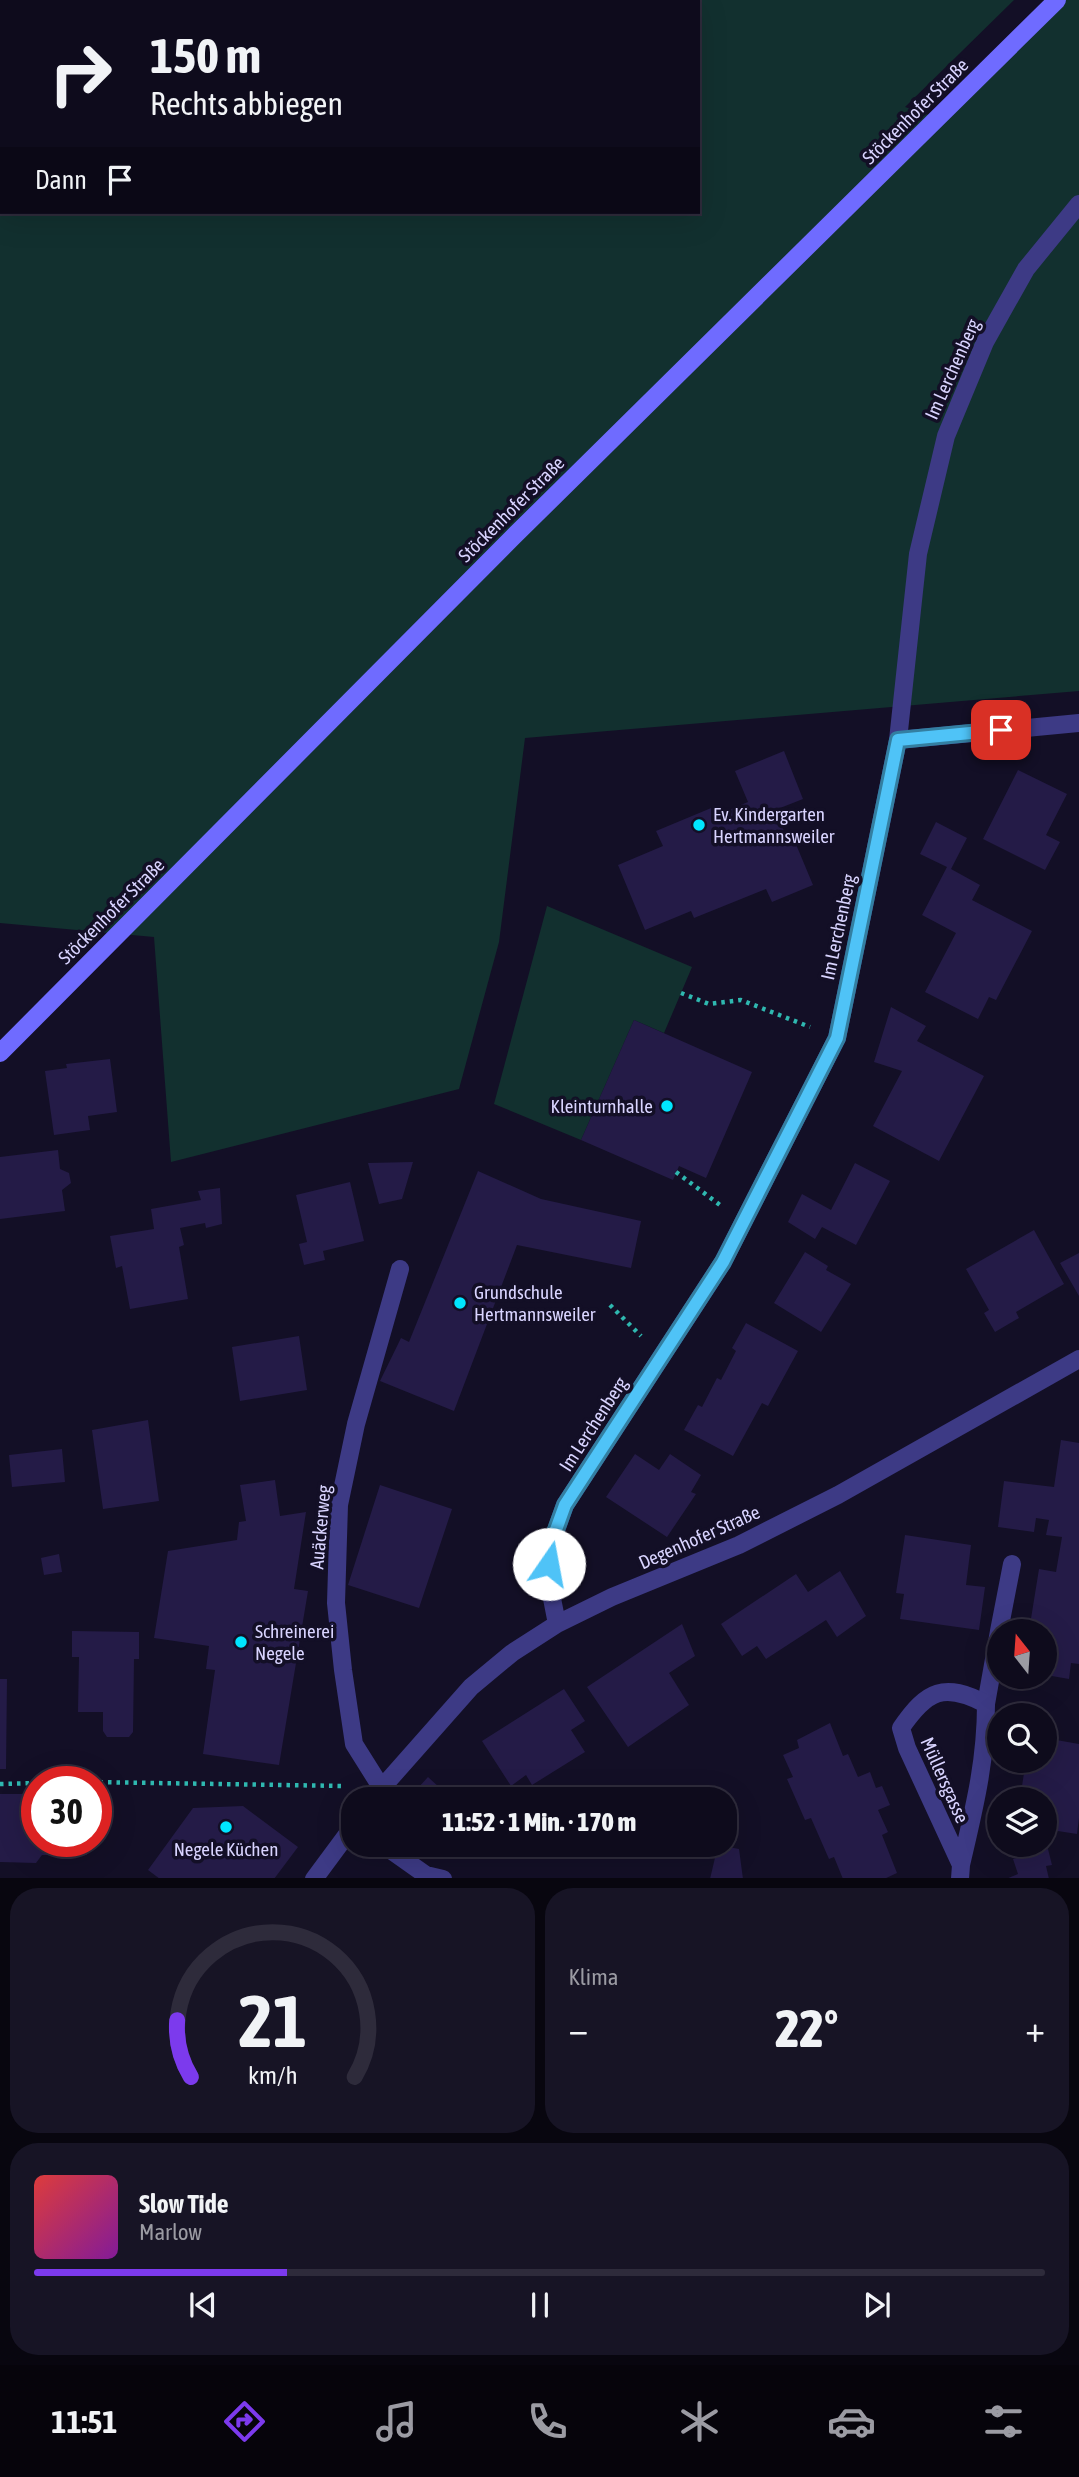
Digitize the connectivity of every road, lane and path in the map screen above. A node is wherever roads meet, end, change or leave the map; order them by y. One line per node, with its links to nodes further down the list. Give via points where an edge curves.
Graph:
1 (1057, 0): 7 (main road, Stöckenhofer Straße, via 523,527)
2 (1079, 204): 4 (street, Im Lerchenberg, via 1026,269 985,342 946,436 918,554)
3 (1079, 723): 4 (street)
4 (898, 740): 6 (street, Im Lerchenberg)
5 (681, 993): 6 (path, via 709,1004 741,1000)
6 (837, 1038): 9 (street, Im Lerchenberg)
7 (0, 1053)
8 (676, 1172): 9 (path)
9 (744, 1222): 12 (street, Im Lerchenberg)
10 (400, 1269): 22 (street, Auäckerweg, via 356,1424 339,1505 336,1603 343,1670 354,1744)
11 (610, 1305): 12 (path)
12 (662, 1356): 16 (street, Im Lerchenberg, via 565,1505 549,1549 548,1578)
13 (1079, 1359): 16 (street, Degenhofer Straße, via 739,1545)
14 (1012, 1564): 15 (street, Müllersgasse)
15 (1001, 1619)
16 (558, 1624): 23 (street, Degenhofer Straße, via 471,1687)
17 (989, 1689): 18 (street, Müllersgasse)
18 (986, 1704): 27 (street, Müllersgasse, via 982,1774); 27 (street, Müllersgasse, via 965,1693 938,1692 915,1707 901,1728)
19 (21, 1783): 21 (path)
20 (112, 1783): 24 (path)
21 (0, 1784)
22 (373, 1787)
23 (381, 1787)
24 (341, 1792)
25 (341, 1841): 28 (street)
26 (400, 1857): 29 (street, via 426,1875)
27 (960, 1872)
28 (314, 1878)
29 (443, 1878)

